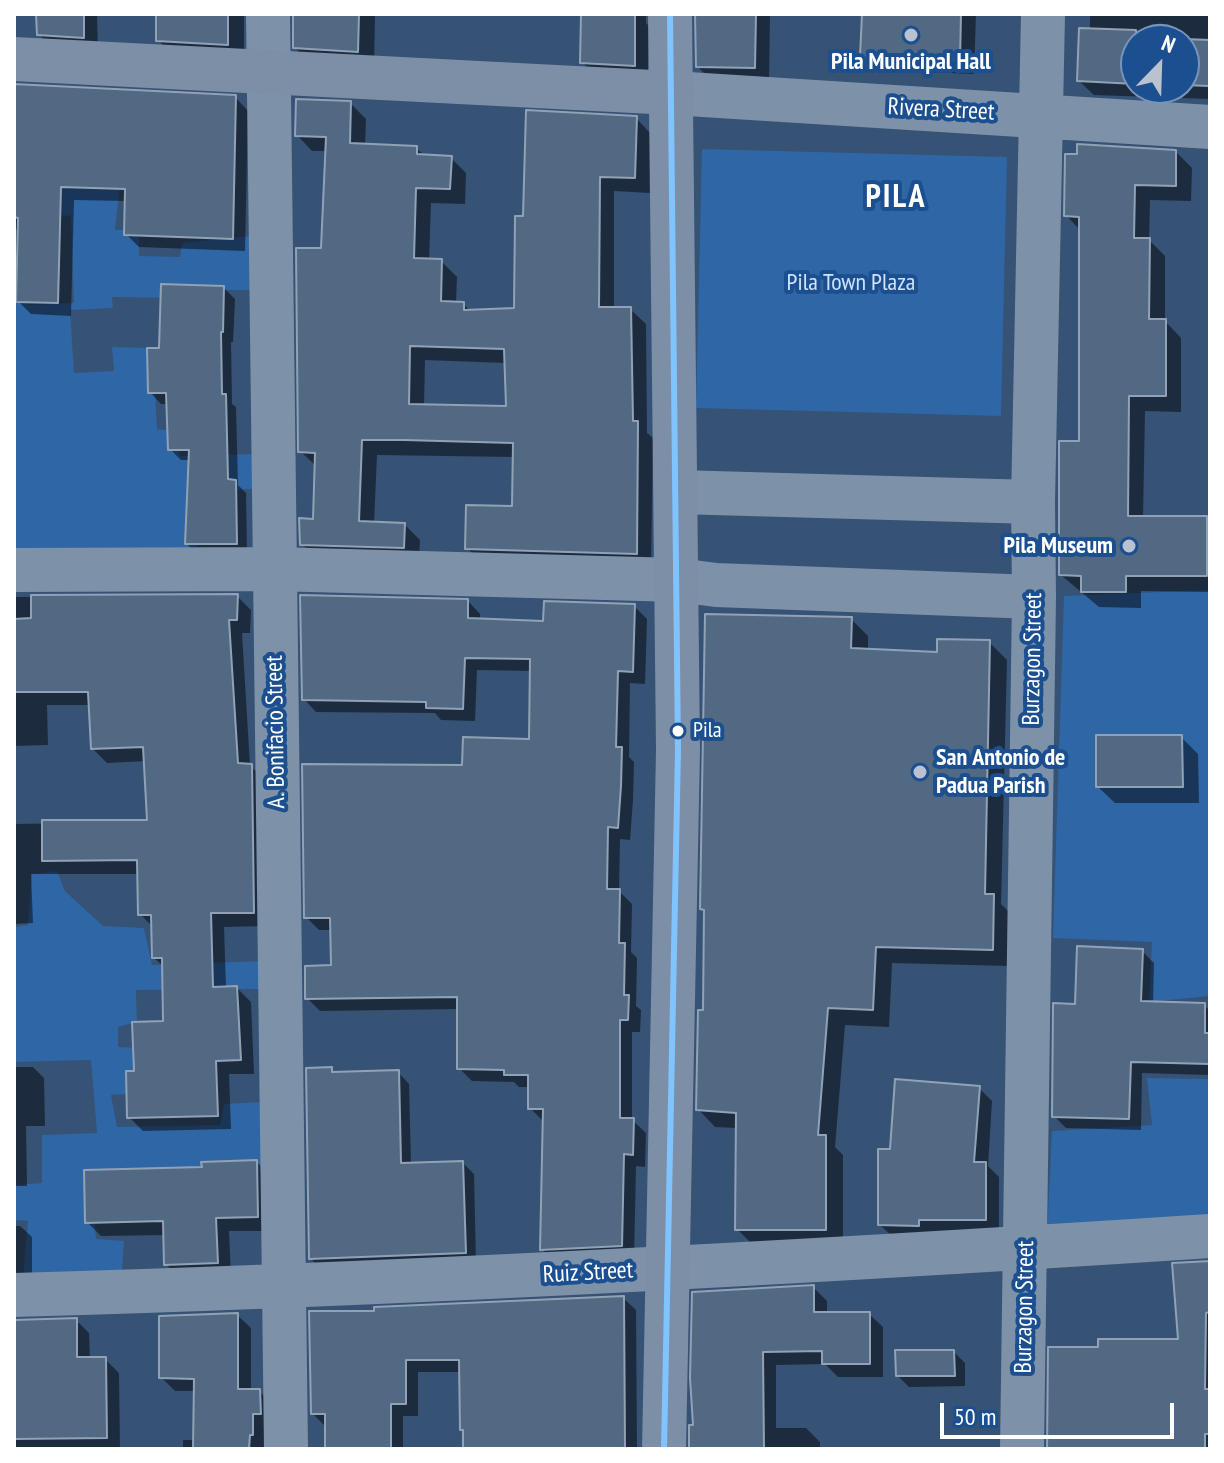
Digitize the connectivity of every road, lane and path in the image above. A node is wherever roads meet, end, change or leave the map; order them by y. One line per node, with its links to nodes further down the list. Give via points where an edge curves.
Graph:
1 (268, 14): 5 (street, A. Bonifacio Street)
2 (670, 14): 6 (main road)
3 (1043, 14): 7 (street, Burzagon Street)
4 (14, 59): 5 (main road)
5 (268, 71): 6 (main road); 11 (street, A. Bonifacio Street)
6 (672, 93): 7 (street, Rivera Street); 9 (main road)
7 (1040, 116): 8 (street, Rivera Street); 10 (street, Burzagon Street)
8 (1210, 127)
9 (677, 492): 10 (street); 13 (main road)
10 (1033, 502): 14 (street, Burzagon Street)
11 (274, 569): 12 (street); 13 (street); 18 (street, A. Bonifacio Street)
12 (14, 570)
13 (678, 580): 14 (street); 17 (main road)
14 (1034, 597): 16 (street, Burzagon Street)
15 (1210, 1236): 16 (street, Ruiz Street)
16 (1027, 1248): 17 (street, Ruiz Street); 22 (street, Burzagon Street)
17 (668, 1270): 18 (street, Ruiz Street); 21 (main road)
18 (283, 1288): 19 (street, Ruiz Street); 20 (street, A. Bonifacio Street)
19 (14, 1295)
20 (286, 1449)
21 (664, 1449)
22 (1022, 1449)

